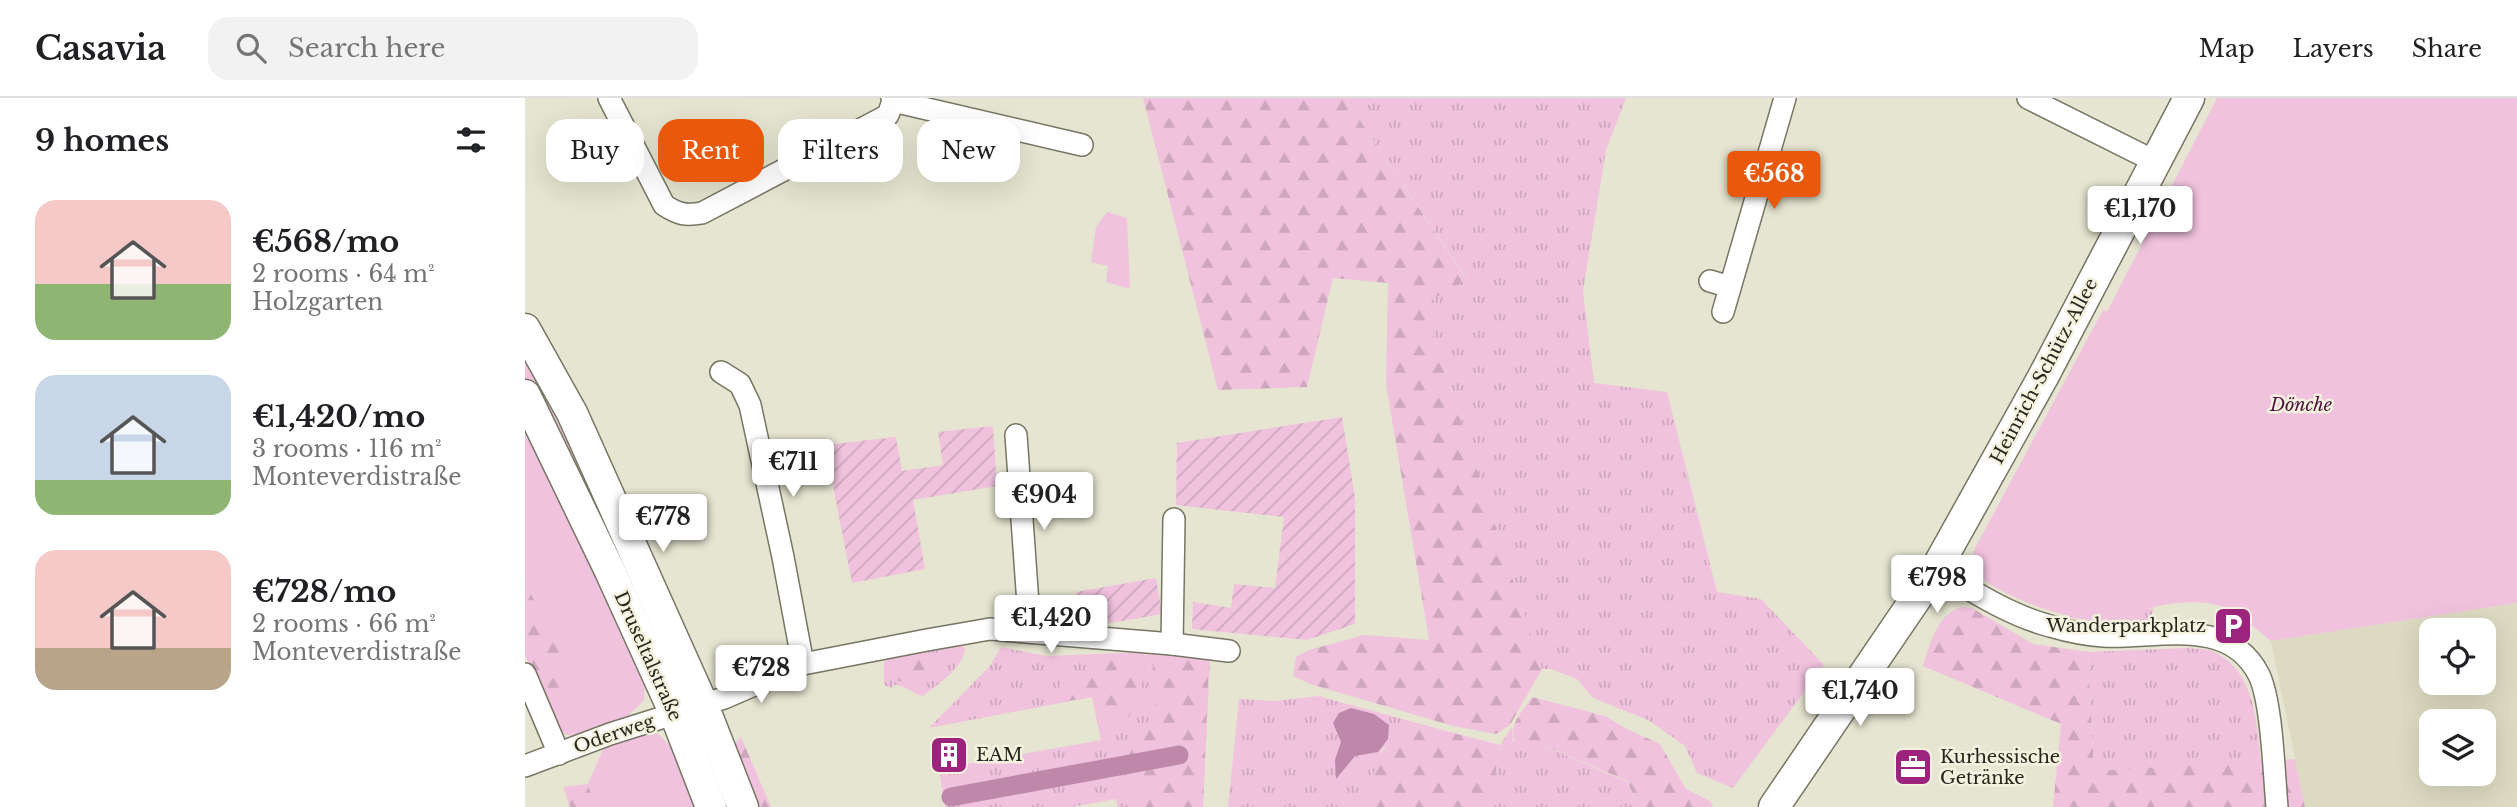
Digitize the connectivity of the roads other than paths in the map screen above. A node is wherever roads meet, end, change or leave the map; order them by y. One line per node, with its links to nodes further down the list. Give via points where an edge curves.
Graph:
1 (610, 98): 5 (street, via 664,205 687,216 702,213 888,115)
2 (1785, 98): 8 (street, via 1720,284)
3 (2028, 98): 7 (street)
4 (2189, 98): 7 (main road, Heinrich-Schütz-Allee)
5 (893, 100): 6 (street)
6 (1082, 145)
7 (2156, 162): 14 (main road, Heinrich-Schütz-Allee)
8 (1723, 312)
9 (525, 329): 20 (main road, Druseltalstraße, via 572,412)
10 (721, 372): 18 (street, via 740,384 750,405)
11 (525, 395): 21 (main road, Druseltalstraße)
12 (1016, 435): 15 (street)
13 (1174, 519): 16 (street)
14 (1936, 569): 24 (main road, Heinrich-Schütz-Allee); 27 (street, via 1997,605 2048,626 2104,636 2205,635 2243,653 2259,675 2266,699)
15 (1031, 632): 16 (street, Oderweg); 18 (street, Oderweg, via 990,629)
16 (1172, 644): 17 (street, Oderweg)
17 (1229, 651)
18 (803, 664): 20 (street, Oderweg)
19 (525, 674): 22 (street)
20 (703, 705): 21 (street, Oderweg); 26 (main road, Druseltalstraße)
21 (675, 713): 22 (street, Oderweg); 25 (main road, Druseltalstraße)
22 (559, 754): 23 (street, Oderweg)
23 (525, 766)
24 (1784, 803)
25 (711, 807)
26 (743, 807)
27 (2277, 807)

